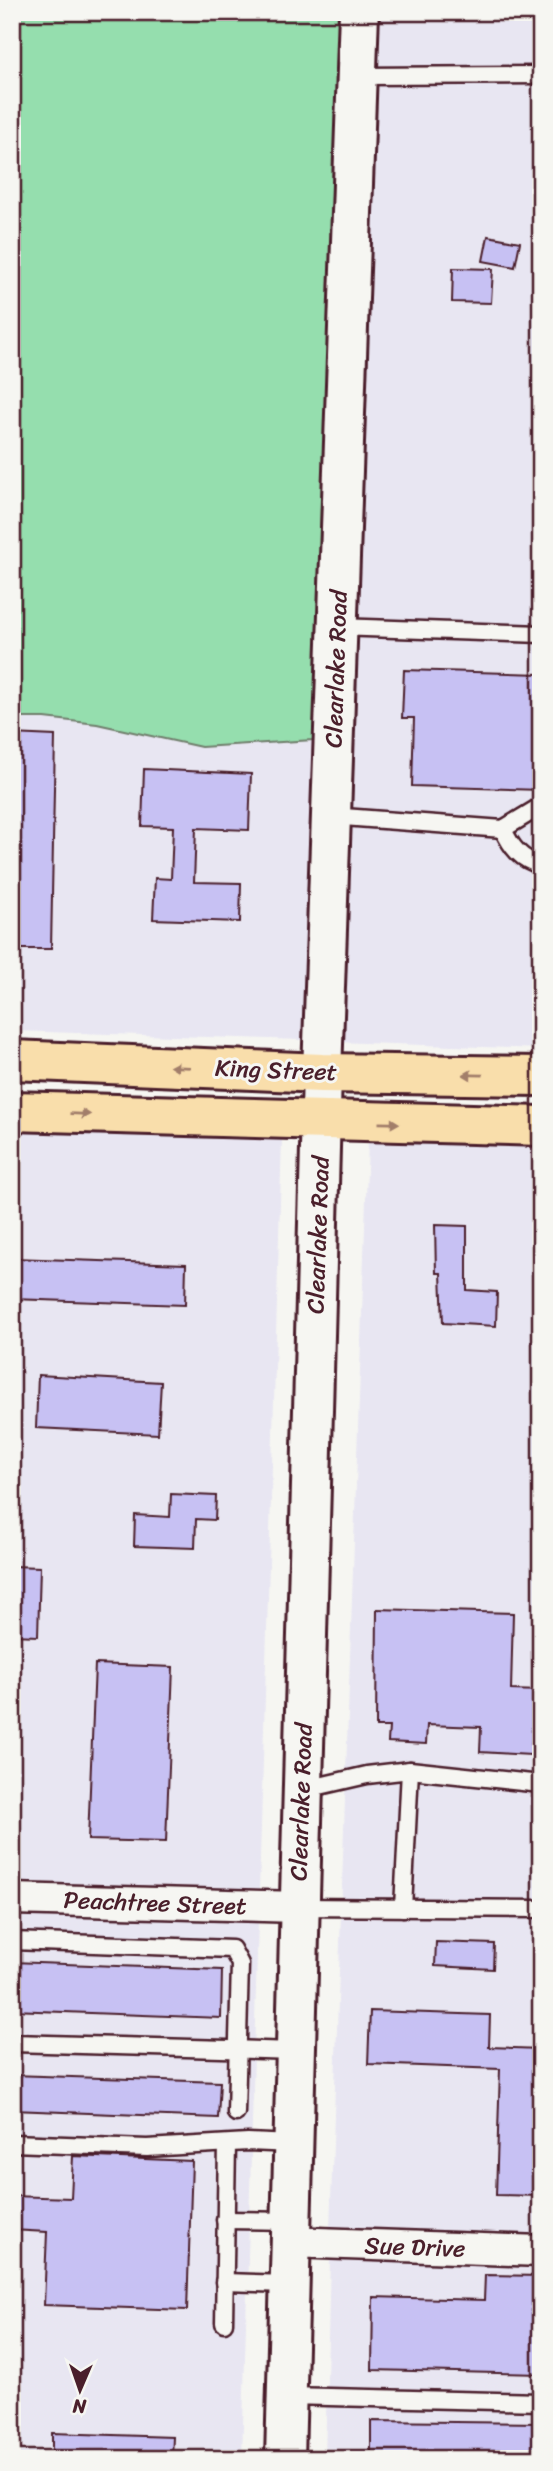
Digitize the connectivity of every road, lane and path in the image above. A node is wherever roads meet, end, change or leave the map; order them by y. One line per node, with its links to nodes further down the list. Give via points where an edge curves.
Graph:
1 (359, 12): 3 (main road, Clearlake Road)
2 (541, 75): 3 (lane)
3 (357, 76): 4 (main road, Clearlake Road)
4 (337, 626): 5 (lane); 7 (main road, Clearlake Road)
5 (541, 634)
6 (541, 806): 8 (lane)
7 (330, 816): 8 (lane); 11 (main road, Clearlake Road)
8 (503, 829): 9 (lane, via 510,845 525,859)
9 (541, 865)
10 (12, 1060): 11 (main road, King Street, one-way to 10)
11 (322, 1073): 12 (main road, King Street, one-way to 11); 14 (main road, Clearlake Road)
12 (541, 1076)
13 (12, 1111): 14 (main road, King Street, one-way to 14)
14 (321, 1122): 15 (main road, King Street, one-way to 15); 18 (main road, Clearlake Road)
15 (541, 1126)
16 (410, 1770): 17 (lane); 18 (lane); 21 (lane)
17 (541, 1784)
18 (302, 1790): 20 (main road, Clearlake Road)
19 (12, 1899): 20 (street, Peachtree Street)
20 (298, 1908): 21 (lane); 26 (main road, Clearlake Road)
21 (403, 1908): 22 (lane)
22 (541, 1909)
23 (12, 1941): 25 (lane, via 232,1949 240,1964)
24 (12, 2043): 25 (lane)
25 (239, 2050): 26 (lane); 27 (lane)
26 (295, 2051): 30 (main road, Clearlake Road)
27 (236, 2113)
28 (12, 2143): 29 (lane, via 147,2148)
29 (227, 2144): 30 (lane); 31 (lane)
30 (292, 2144): 32 (main road, Clearlake Road)
31 (225, 2220): 32 (lane); 34 (lane)
32 (291, 2232): 33 (street, Sue Drive); 35 (main road, Clearlake Road)
33 (541, 2252)
34 (224, 2282): 35 (lane); 36 (lane)
35 (289, 2284): 37 (main road, Clearlake Road)
36 (224, 2323)
37 (287, 2396): 38 (lane); 39 (main road, Clearlake Road)
38 (541, 2402)
39 (285, 2459)

